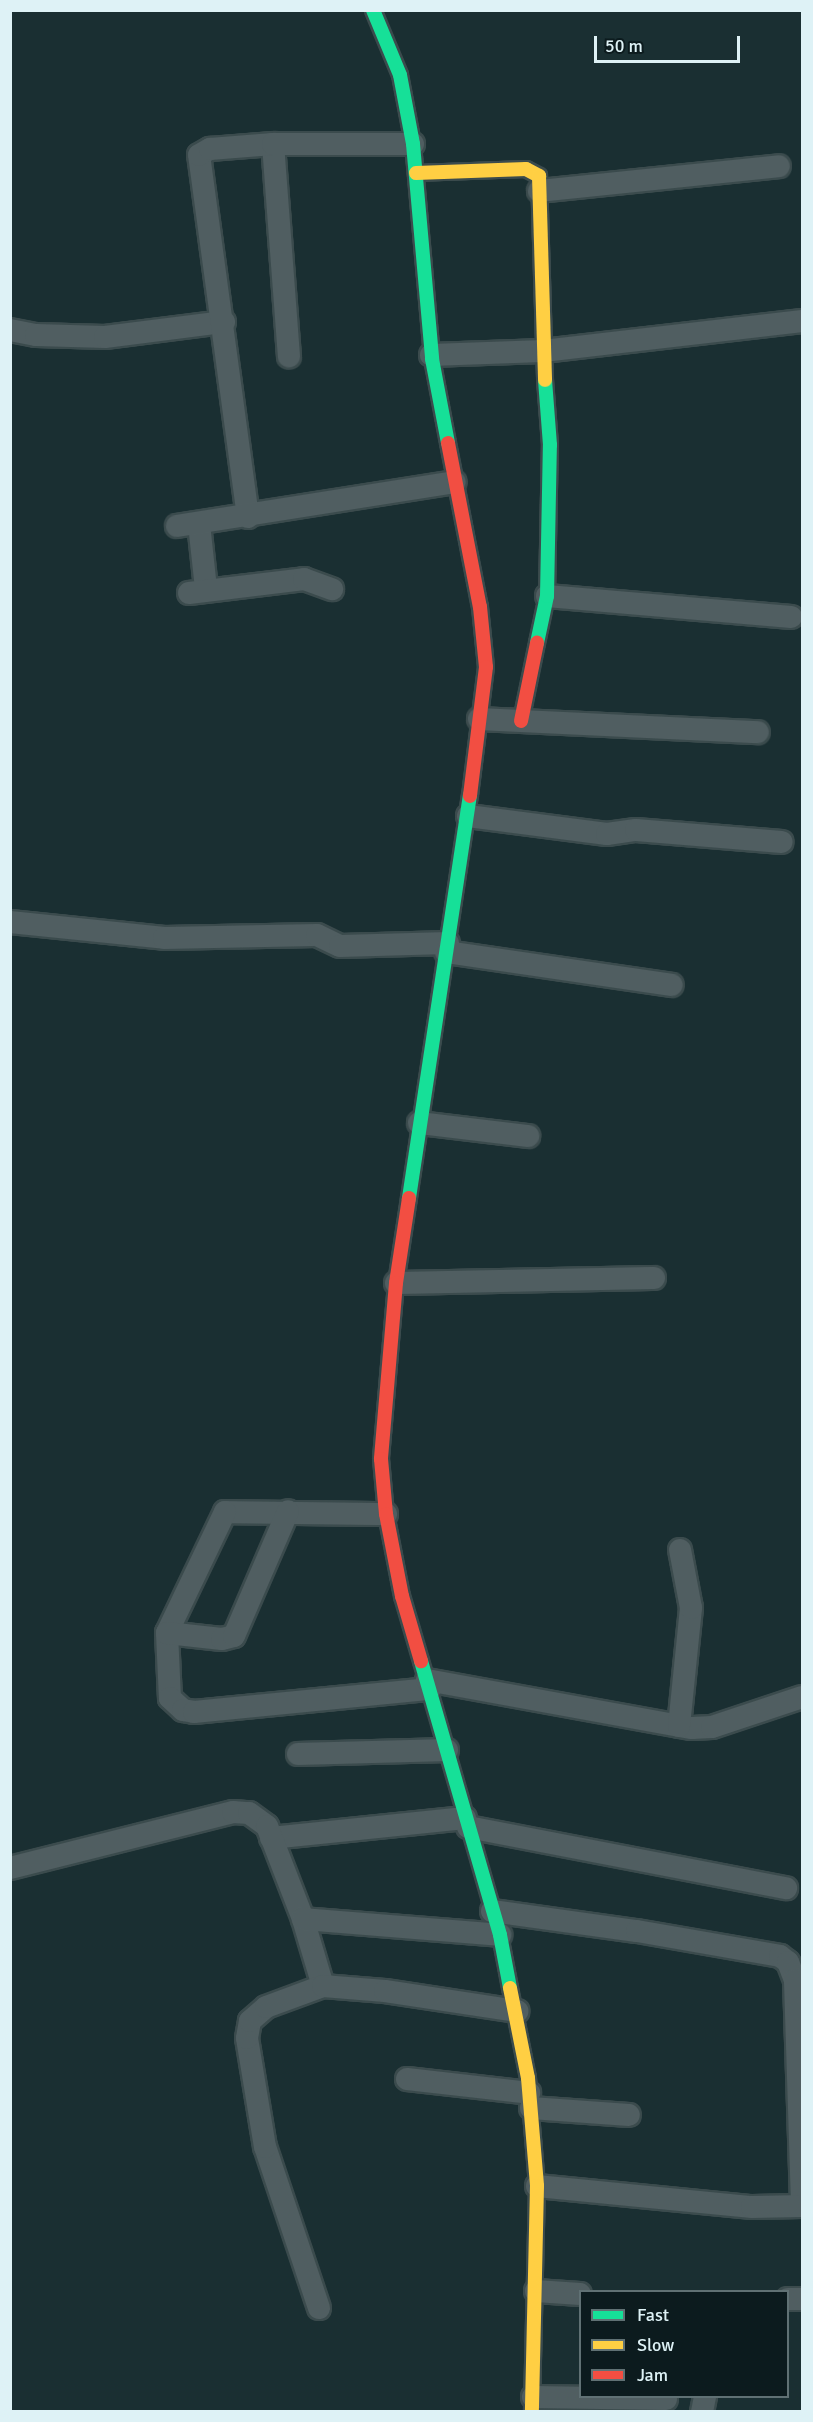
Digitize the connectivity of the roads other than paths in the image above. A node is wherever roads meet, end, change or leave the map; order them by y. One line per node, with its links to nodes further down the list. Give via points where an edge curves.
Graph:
1 (373, 10): 3 (street, via 400,75)
2 (273, 144): 3 (street); 8 (street, via 210,149 198,158); 12 (street)
3 (413, 144): 5 (street)
4 (779, 166): 6 (street)
5 (416, 174): 6 (street, via 526,169 539,176); 11 (street)
6 (539, 190): 10 (street)
7 (802, 321): 10 (street)
8 (224, 322): 9 (street, via 105,337 36,335); 14 (street)
9 (10, 330)
10 (543, 351): 11 (street); 16 (street, via 550,445)
11 (431, 355): 13 (street)
12 (289, 356)
13 (455, 482): 14 (street); 18 (street, via 485,639 486,667)
14 (248, 517): 15 (street, via 188,525 197,591 304,579)
15 (332, 589)
16 (547, 596): 17 (street); 19 (street)
17 (791, 617)
18 (479, 719): 19 (street); 21 (street)
19 (521, 721): 20 (street)
20 (758, 732)
21 (468, 816): 22 (street, via 607,834 636,831); 24 (street)
22 (782, 842)
23 (10, 922): 24 (street, via 164,938 317,935 339,945)
24 (447, 948): 25 (street); 26 (street)
25 (672, 985)
26 (419, 1123): 27 (street); 29 (street)
27 (528, 1136)
28 (654, 1278): 29 (street)
29 (396, 1283): 31 (street, via 381,1437)
30 (288, 1511): 31 (street); 33 (street, via 225,1512); 33 (street, via 234,1636 222,1639)
31 (386, 1514): 34 (street, via 402,1596)
32 (680, 1550): 36 (street, via 691,1608)
33 (167, 1633): 34 (street, via 168,1688 174,1704 183,1710 194,1712)
34 (429, 1684): 36 (street); 37 (street)
35 (802, 1697): 36 (street, via 712,1727)
36 (679, 1726)
37 (447, 1750): 38 (street); 39 (street)
38 (298, 1754)
39 (467, 1822): 40 (street); 42 (street); 43 (street)
40 (271, 1838): 41 (street, via 267,1826 256,1817 233,1812); 44 (street)
41 (10, 1868)
42 (786, 1888)
43 (492, 1911): 45 (street); 51 (street, via 780,1956 793,1967)
44 (303, 1919): 45 (street); 46 (street)
45 (500, 1935): 47 (street)
46 (323, 1986): 47 (street, via 385,1991); 56 (street, via 266,2007 256,2013 247,2031 265,2147)
47 (517, 2012): 49 (street)
48 (407, 2079): 49 (street)
49 (530, 2100): 50 (street); 52 (street)
50 (629, 2115)
51 (801, 2131): 53 (street)
52 (537, 2186): 53 (street, via 753,2206); 54 (street)
53 (802, 2206)
54 (536, 2291): 55 (street); 58 (street)
55 (579, 2294)
56 (319, 2308)
57 (666, 2399): 58 (street)
58 (532, 2404)

